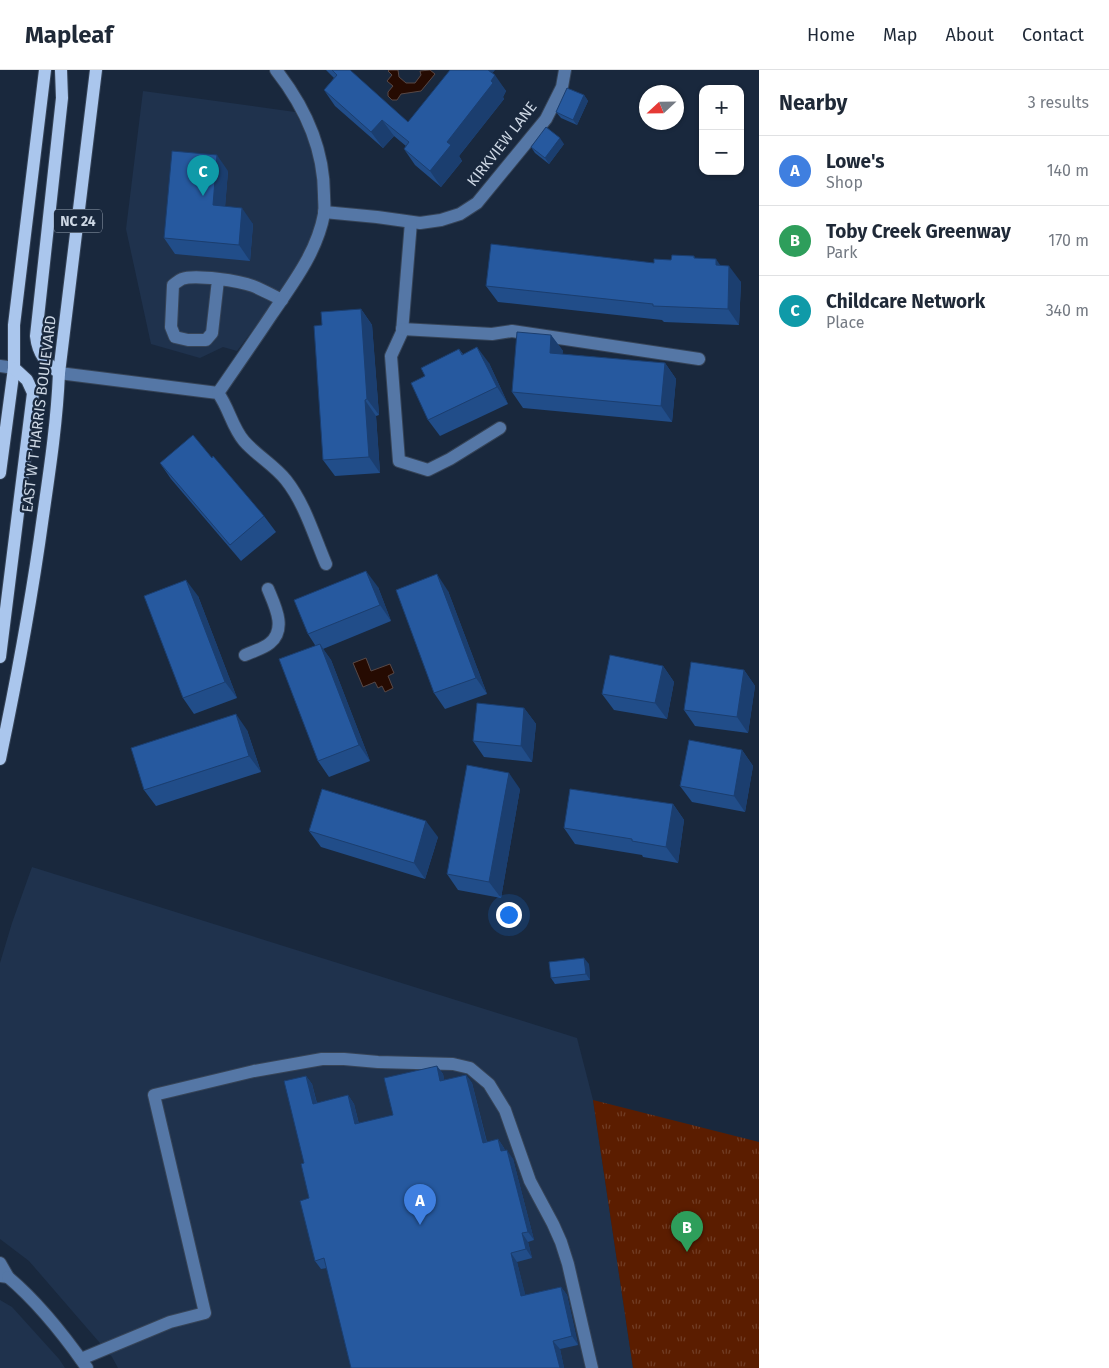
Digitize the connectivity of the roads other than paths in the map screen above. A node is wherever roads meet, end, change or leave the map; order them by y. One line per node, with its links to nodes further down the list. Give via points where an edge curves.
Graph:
1 (45, 70): 13 (main road, EAST W T HARRIS BOULEVARD, via 14,325)
2 (61, 70): 14 (main road, via 62,98 36,336 43,358)
3 (96, 70): 14 (main road, EAST W T HARRIS BOULEVARD / NC 24)
4 (276, 70): 6 (street, via 293,92 318,148 324,180)
5 (565, 70): 7 (street, KIRKVIEW LANE, via 562,87 546,119 477,203 460,214 441,220)
6 (324, 212): 7 (street, KIRKVIEW LANE); 9 (street, via 312,251)
7 (411, 222): 10 (street)
8 (218, 280): 8 (street, via 188,277 173,285 172,327 175,337 206,340 212,333); 9 (street, via 252,286)
9 (282, 300): 15 (street)
10 (402, 329): 11 (street, via 492,334 512,331); 16 (street, via 392,356 399,462 428,470)
11 (699, 359)
12 (0, 366): 13 (street)
13 (14, 368): 17 (main road, EAST W T HARRIS BOULEVARD); 21 (main road, via 28,380 33,392)
14 (59, 373): 15 (street); 22 (main road, EAST W T HARRIS BOULEVARD / NC 24, via 39,549)
15 (218, 393): 18 (street, via 244,441 287,481)
16 (500, 428)
17 (0, 473)
18 (326, 564)
19 (268, 589): 20 (street, via 280,622 276,637 269,644)
20 (245, 655)
21 (0, 657)
22 (0, 759)
23 (0, 1263): 24 (street)
24 (4, 1277): 25 (street, via 23,1289)
25 (84, 1364): 26 (street, via 170,1322 205,1313 154,1095 254,1071 330,1058 453,1064 470,1068 489,1084 505,1110 530,1182 561,1242)
26 (592, 1368)

